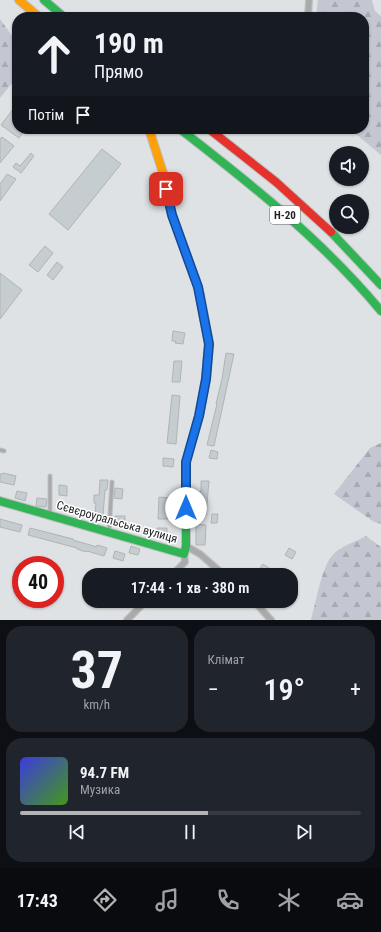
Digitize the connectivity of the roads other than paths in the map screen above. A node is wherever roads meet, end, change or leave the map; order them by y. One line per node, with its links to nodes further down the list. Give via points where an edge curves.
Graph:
1 (19, 0): 4 (street)
2 (44, 0): 5 (street)
3 (309, 0): 6 (street)
4 (33, 12)
5 (58, 12)
6 (308, 12)
7 (151, 134): 17 (street, Сєвєроуральська вулиця, via 164,176 172,215 198,287 209,344 199,416 186,462)
8 (186, 134): 11 (street, Н-20, via 265,196 303,230)
9 (216, 134): 10 (street, Н-20, via 315,216)
10 (381, 285)
11 (381, 311)
12 (50, 476): 15 (lane)
13 (112, 482): 16 (lane)
14 (0, 501): 15 (street, Сєвєроуральська вулиця)
15 (50, 515): 16 (street, Сєвєроуральська вулиця)
16 (109, 532): 17 (street, Сєвєроуральська вулиця)
17 (185, 550): 18 (street, via 185,562); 19 (street, via 200,554)
18 (179, 568)
19 (216, 568)
20 (139, 608): 22 (street)
21 (260, 608): 23 (street)
22 (127, 620)
23 (271, 620)

